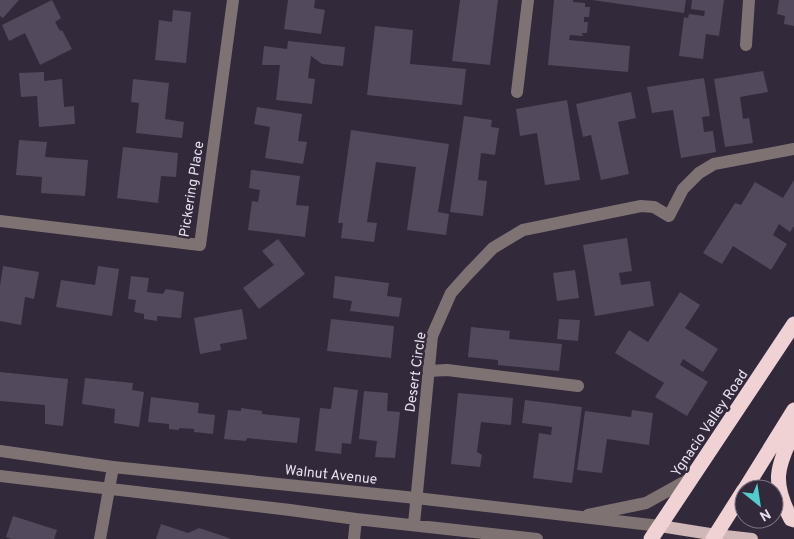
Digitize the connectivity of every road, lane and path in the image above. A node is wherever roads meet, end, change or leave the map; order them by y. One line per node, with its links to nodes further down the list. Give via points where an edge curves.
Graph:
1 (233, 0): 7 (street, Pickering Place, via 200,245)
2 (528, 0): 5 (street)
3 (749, 0): 4 (street)
4 (746, 45)
5 (517, 92)
6 (794, 149): 9 (street, Desert Circle, via 714,164 683,189 669,216 654,207 641,206 523,230 493,248 451,293 432,336)
7 (0, 221)
8 (794, 324): 16 (highway, Ygnacio Valley Road)
9 (429, 371): 10 (street, via 447,370); 19 (street, Desert Circle)
10 (578, 386)
11 (794, 410): 17 (highway)
12 (794, 431): 23 (highway, via 781,459 778,479 782,501)
13 (0, 451): 14 (street, Walnut Avenue)
14 (113, 467): 18 (street); 19 (street, Walnut Avenue)
15 (0, 476): 18 (street)
16 (693, 477): 21 (street, via 646,502); 25 (highway, Ygnacio Valley Road)
17 (751, 479)
18 (109, 489): 22 (street); 27 (street)
19 (416, 498): 21 (street, Walnut Avenue); 24 (street, Desert Circle)
20 (734, 506): 26 (highway)
21 (578, 517): 25 (street, Walnut Avenue)
22 (356, 520): 24 (street); 28 (street)
23 (794, 520)
24 (414, 524): 29 (street)
25 (655, 533): 26 (main road)
26 (715, 537): 30 (main road)
27 (100, 539)
28 (354, 539)
29 (537, 539)
30 (752, 539)

